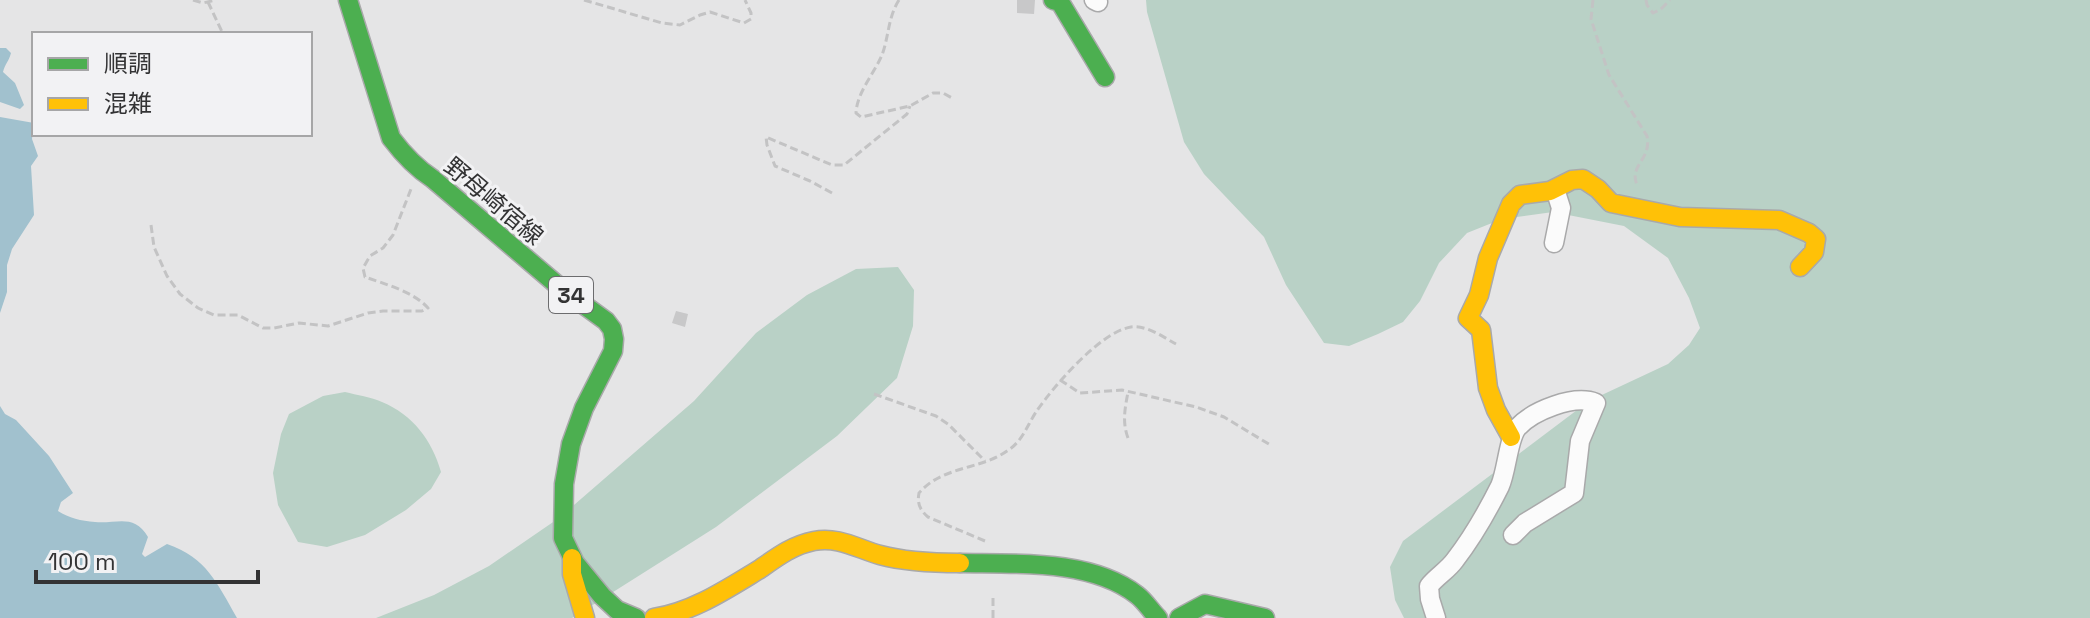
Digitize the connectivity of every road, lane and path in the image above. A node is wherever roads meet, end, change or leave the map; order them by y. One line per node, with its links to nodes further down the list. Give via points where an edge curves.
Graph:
1 (193, 0): 11 (path)
2 (216, 0): 11 (path)
3 (348, 0): 16 (main road, 野母崎宿線 / 34, via 391,138)
4 (584, 0): 5 (path, via 680,25 710,12 744,23 751,19)
5 (745, 0)
6 (899, 0): 15 (path, via 856,113 861,117)
7 (1053, 0): 13 (main road, via 1060,2)
8 (1593, 0): 19 (path, via 1591,19 1609,75 1647,136 1649,146 1635,170 1635,183)
9 (1646, 0): 10 (path, via 1653,13)
10 (1670, 0)
11 (208, 2): 12 (path)
12 (222, 32)
13 (1105, 77)
14 (952, 98): 15 (path, via 933,93)
15 (910, 106): 18 (path, via 844,165 832,165 766,137 775,166)
16 (418, 170): 20 (path, via 393,235 363,268 365,277 423,303 428,308 422,311 383,311 328,326 299,323 274,328 238,315 214,315 180,294 167,276); 33 (main road, 野母崎宿線 / 34, via 612,329 613,351 576,424 566,459 564,540)
17 (1555, 189): 19 (main road, via 1583,179 1611,203); 21 (street, via 1561,208); 27 (main road, via 1520,195 1511,204 1468,318 1481,330 1486,379 1496,413)
18 (832, 193)
19 (1651, 211): 22 (main road, via 1779,220 1816,239 1811,257)
20 (151, 225)
21 (1554, 243)
22 (1800, 267)
23 (1176, 344): 24 (path, via 1130,327 1111,336)
24 (1060, 380): 25 (path, via 1080,393); 30 (path, via 1020,440)
25 (1128, 392): 28 (path); 29 (path, via 1224,417)
26 (874, 394): 30 (path, via 936,416)
27 (1511, 437): 31 (street, via 1528,418 1550,407 1582,400 1596,403 1580,441 1574,493); 42 (street, via 1501,485 1453,563 1429,586)
28 (1128, 438)
29 (1272, 446)
30 (986, 461): 32 (path, via 932,481 918,499 928,517)
31 (1513, 535)
32 (985, 541)
33 (572, 558): 35 (main road); 36 (main road, 野母崎宿線 / 34, via 612,606)
34 (993, 594): 38 (path)
35 (585, 618)
36 (636, 618)
37 (654, 618): 39 (main road, via 696,605 790,549 820,539 917,562 1078,570 1117,584 1146,602)
38 (993, 618)
39 (1158, 618)
40 (1179, 618): 41 (main road, via 1205,604)
41 (1265, 618)
42 (1436, 618)

